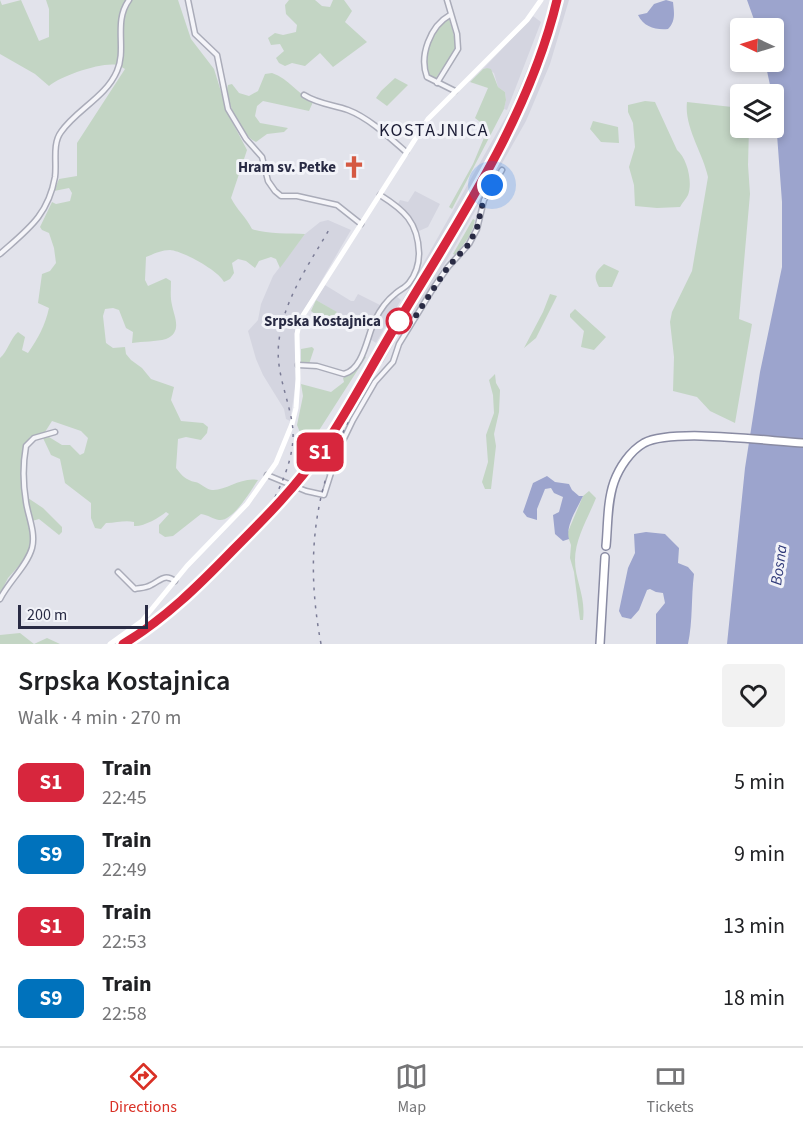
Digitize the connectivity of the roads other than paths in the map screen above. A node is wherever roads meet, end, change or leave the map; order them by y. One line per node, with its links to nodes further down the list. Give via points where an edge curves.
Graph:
1 (129, 0): 13 (street, via 122,17 117,72 59,134 55,176 43,212)
2 (188, 0): 12 (street, via 195,34 218,55 228,109 262,157 275,191 281,196 337,205)
3 (447, 0): 5 (street)
4 (541, 0): 7 (main road, via 527,20)
5 (450, 15): 6 (street, via 458,49); 6 (street, via 442,19 429,40 424,59 425,75)
6 (437, 83): 7 (street)
7 (455, 91): 9 (main road, via 428,119)
8 (304, 95): 9 (street, via 351,111)
9 (406, 152): 11 (main road)
10 (502, 170): 17 (street, via 484,200 469,244 434,287 399,344 393,362 363,402 338,452 325,494 306,491)
11 (379, 194): 12 (main road); 14 (street, via 400,208 416,230 419,255 414,274 379,312 353,370 344,374)
12 (361, 224): 14 (main road, via 298,324)
13 (0, 254)
14 (298, 365): 17 (main road, via 292,424 281,452)
15 (55, 432): 22 (street, via 34,438 26,446 25,492 32,550)
16 (803, 443): 18 (highway, via 676,436 642,444 631,454 614,483)
17 (266, 474): 21 (main road, via 247,504)
18 (606, 546)
19 (605, 556): 24 (highway)
20 (118, 572): 21 (street, via 135,588 162,578)
21 (175, 581): 23 (main road, via 142,621)
22 (0, 599)
23 (110, 644)
24 (601, 644)

